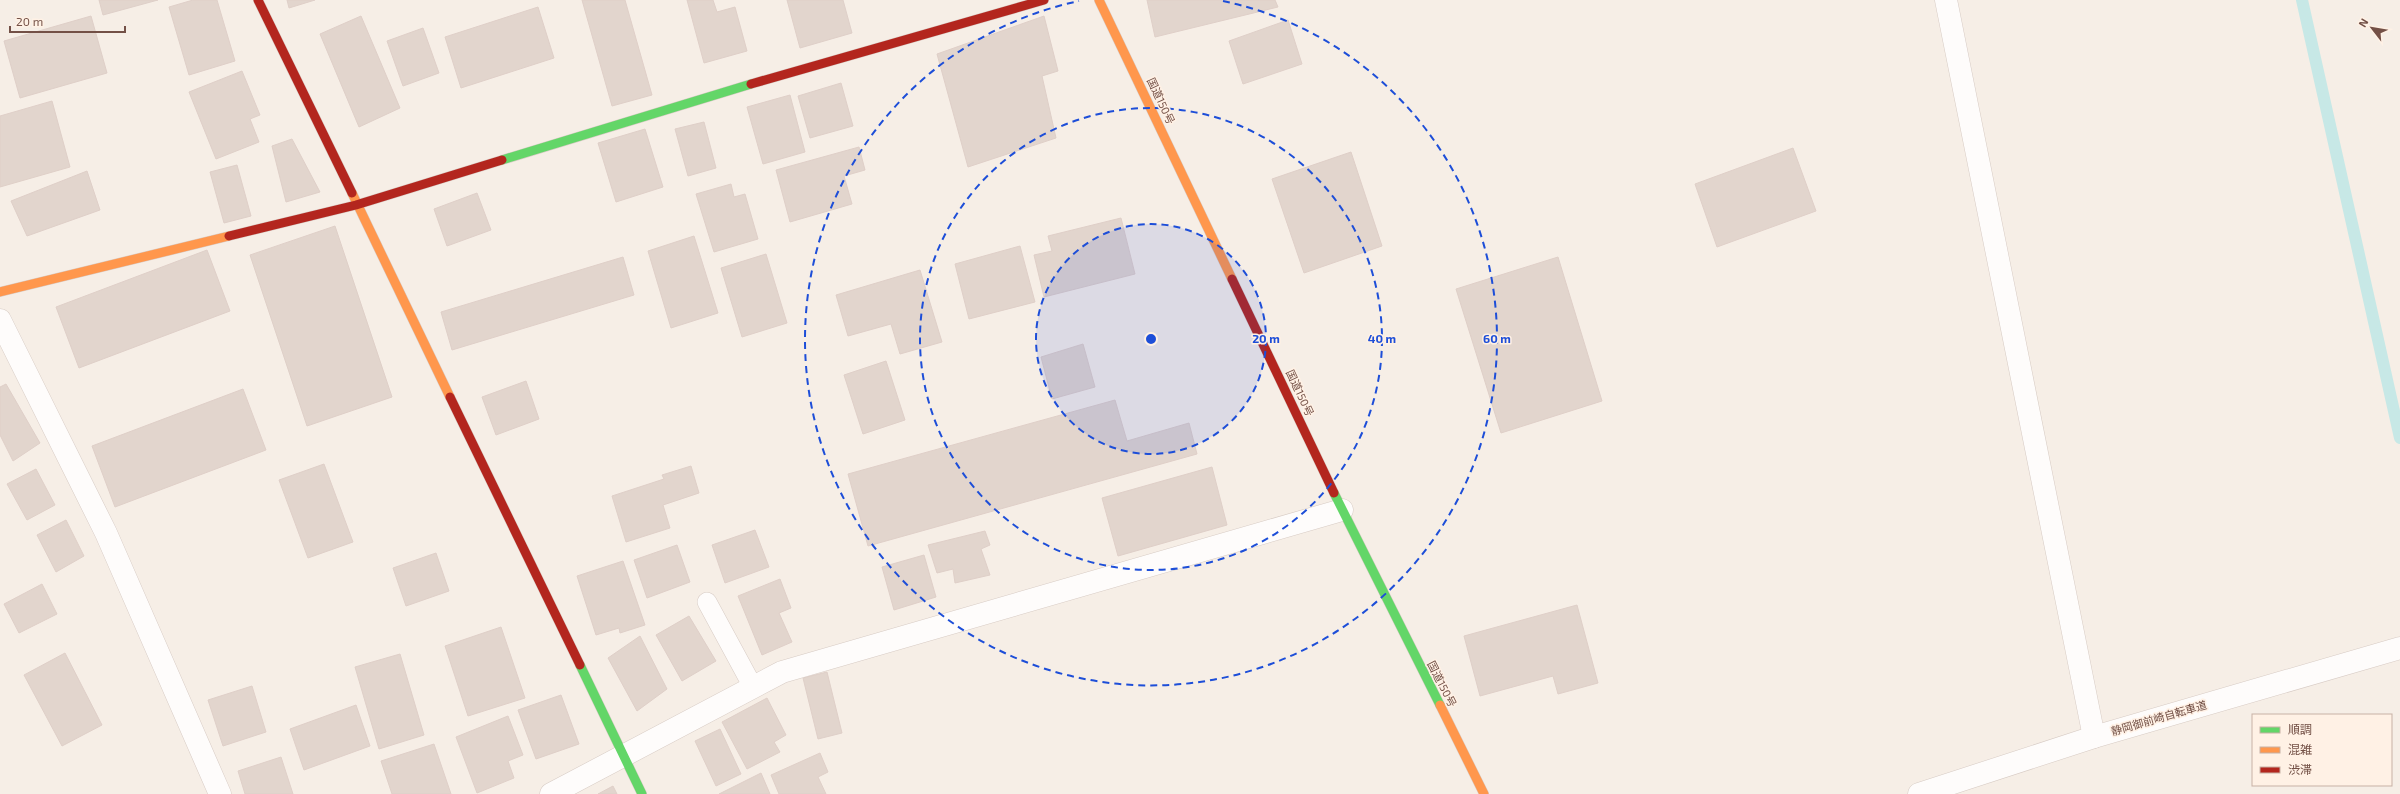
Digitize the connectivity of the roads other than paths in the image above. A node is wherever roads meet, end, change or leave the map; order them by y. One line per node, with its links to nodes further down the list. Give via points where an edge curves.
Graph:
1 (258, 0): 5 (main road)
2 (1044, 0): 5 (main road, via 703,98)
3 (1099, 0): 8 (main road, 国道150号)
4 (1946, 0): 12 (street)
5 (356, 205): 6 (main road); 13 (main road)
6 (0, 292)
7 (0, 320): 14 (street, via 106,533)
8 (1342, 510): 11 (street, via 782,672); 17 (main road, 国道150号)
9 (707, 602): 11 (lane)
10 (2400, 648): 12 (street, 静岡御前崎自転車道)
11 (753, 687): 13 (street)
12 (2094, 737): 18 (street, 静岡御前崎自転車道)
13 (623, 756): 15 (street); 16 (main road)
14 (220, 794)
15 (551, 794)
16 (642, 794)
17 (1484, 794)
18 (1919, 794)

